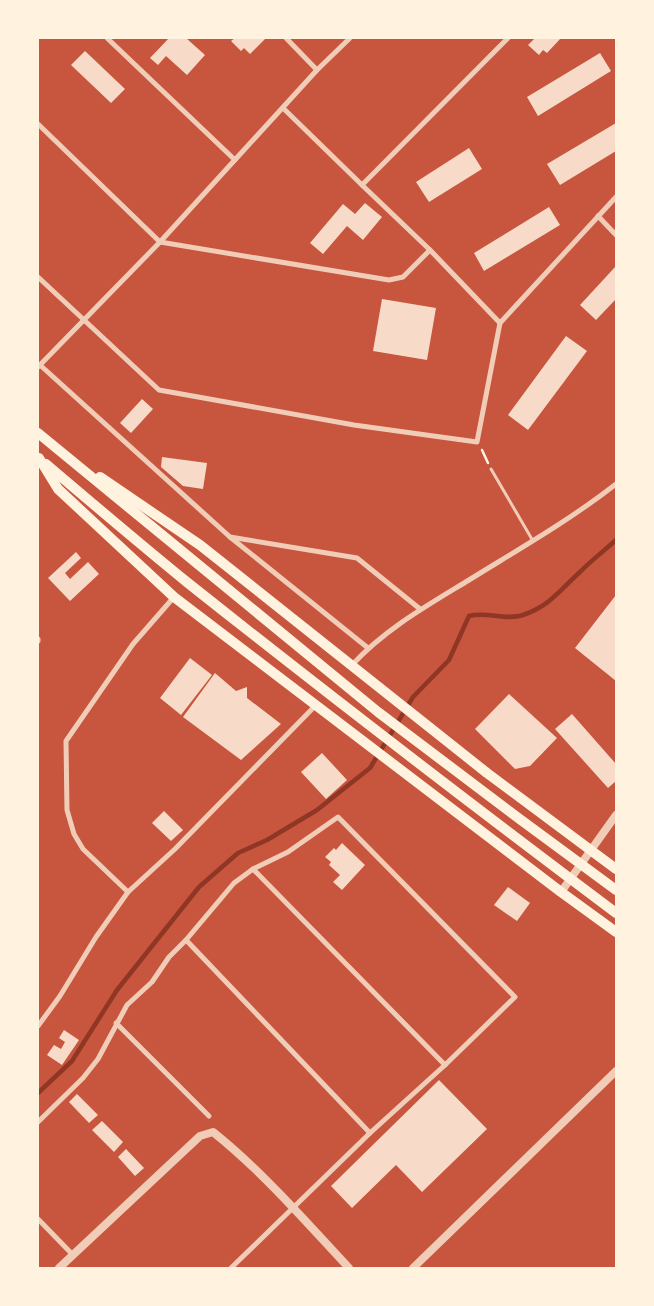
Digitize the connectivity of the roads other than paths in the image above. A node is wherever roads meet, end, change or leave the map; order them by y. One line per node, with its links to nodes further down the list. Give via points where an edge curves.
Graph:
1 (107, 38): 8 (street)
2 (286, 38): 5 (street)
3 (350, 38): 5 (street)
4 (508, 38): 9 (street)
5 (318, 70): 6 (street)
6 (283, 108): 8 (street); 9 (street)
7 (38, 124): 13 (street)
8 (235, 160): 13 (street)
9 (362, 186): 14 (street)
10 (616, 197): 11 (street)
11 (598, 216): 12 (street); 17 (street)
12 (616, 235)
13 (160, 242): 14 (street, via 389,280 403,277); 16 (street)
14 (430, 250): 17 (street)
15 (38, 277): 16 (street)
16 (84, 320): 17 (street, via 159,390 354,425 477,442); 18 (street)
17 (500, 323)
18 (39, 367): 23 (street)
19 (42, 437): 28 (highway, via 200,545); 34 (highway, via 378,712)
20 (38, 458): 25 (highway, via 58,489); 37 (highway, via 187,582 368,725)
21 (492, 469): 24 (lane)
22 (616, 484): 24 (street, via 585,509)
23 (230, 537): 26 (street, via 357,558); 27 (street)
24 (533, 541): 26 (street)
25 (174, 597): 29 (highway); 35 (street, via 133,644 66,741 66,810 74,834 83,849)
26 (420, 609): 27 (street)
27 (368, 648): 28 (street)
28 (352, 666): 31 (highway)
29 (316, 704): 35 (street, via 175,849); 36 (highway)
30 (616, 815): 31 (street)
31 (592, 851): 33 (highway); 36 (street)
32 (253, 869): 39 (street, via 234,883); 42 (street); 42 (street, via 288,852 338,817 515,997)
33 (616, 869)
34 (616, 890)
35 (128, 892): 41 (street)
36 (561, 892): 38 (highway)
37 (616, 913)
38 (616, 932)
39 (186, 940): 40 (street, via 169,957 152,982 127,1005); 46 (street)
40 (116, 1023): 44 (street); 45 (street, via 98,1059)
41 (38, 1026)
42 (445, 1065): 46 (street)
43 (616, 1071): 53 (street)
44 (209, 1116)
45 (38, 1122)
46 (370, 1133): 47 (street)
47 (293, 1208): 49 (street, via 213,1132 200,1136); 51 (street); 52 (street)
48 (38, 1218): 49 (street)
49 (73, 1255): 50 (street)
50 (59, 1268)
51 (231, 1268)
52 (350, 1268)
53 (413, 1268)

